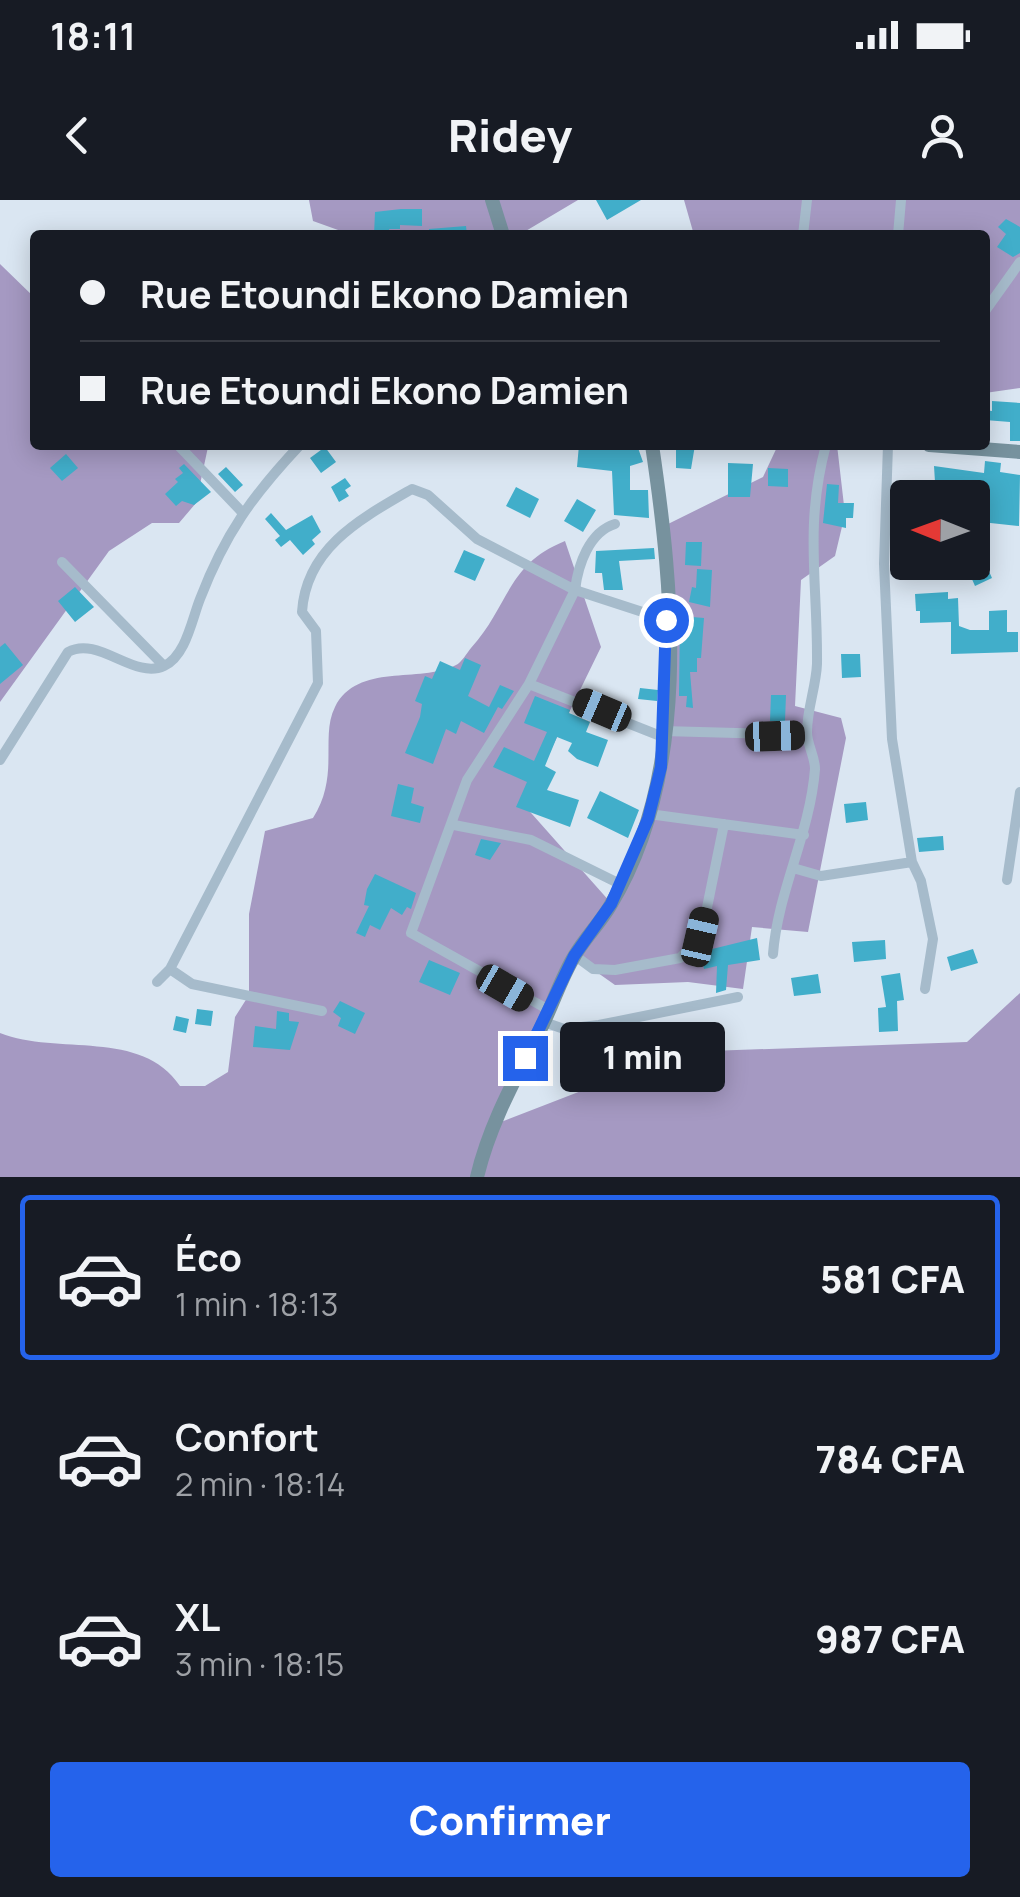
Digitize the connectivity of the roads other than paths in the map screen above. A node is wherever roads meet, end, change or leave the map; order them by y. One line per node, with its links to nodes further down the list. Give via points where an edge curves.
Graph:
1 (492, 200): 4 (street)
2 (807, 200): 5 (street)
3 (901, 200): 6 (street)
4 (501, 230)
5 (804, 230)
6 (898, 230)
7 (1020, 262): 8 (street)
8 (990, 304)
9 (183, 450): 16 (street)
10 (294, 450): 16 (street)
11 (653, 450): 20 (street, via 664,526)
12 (825, 450): 24 (street, via 813,493 817,667)
13 (888, 450): 31 (street, via 884,564 892,739)
14 (990, 450): 15 (street)
15 (1020, 452)
16 (241, 511): 21 (street, via 179,653)
17 (615, 524): 19 (street, via 604,528 578,565)
18 (62, 562): 21 (street)
19 (576, 590): 20 (street); 22 (street); 37 (street, via 476,539 428,495 412,489 316,558 302,612 316,631 318,683)
20 (666, 620): 23 (street)
21 (164, 666): 25 (street, via 87,648 68,652)
22 (529, 684): 23 (street); 29 (street, via 468,780)
23 (663, 734): 24 (street); 27 (street)
24 (807, 734): 30 (street, via 815,765)
25 (0, 760)
26 (1020, 792): 33 (street)
27 (650, 814): 28 (street); 34 (street)
28 (724, 824): 30 (street); 36 (street, via 700,937 680,958 615,970 592,969)
29 (454, 825): 34 (street, via 532,840); 42 (street, via 411,933)
30 (804, 835): 32 (street)
31 (912, 862): 32 (street, via 821,876); 39 (street, via 933,940)
32 (794, 868): 35 (street, via 776,912)
33 (1007, 880)
34 (620, 884): 36 (street)
35 (774, 954)
36 (574, 956): 42 (street)
37 (170, 968): 38 (street); 41 (street, via 192,984)
38 (157, 982)
39 (925, 989)
40 (738, 997): 42 (street, via 564,1030)
41 (322, 1011)
42 (546, 1016): 43 (street, via 506,1093)
43 (476, 1177)

